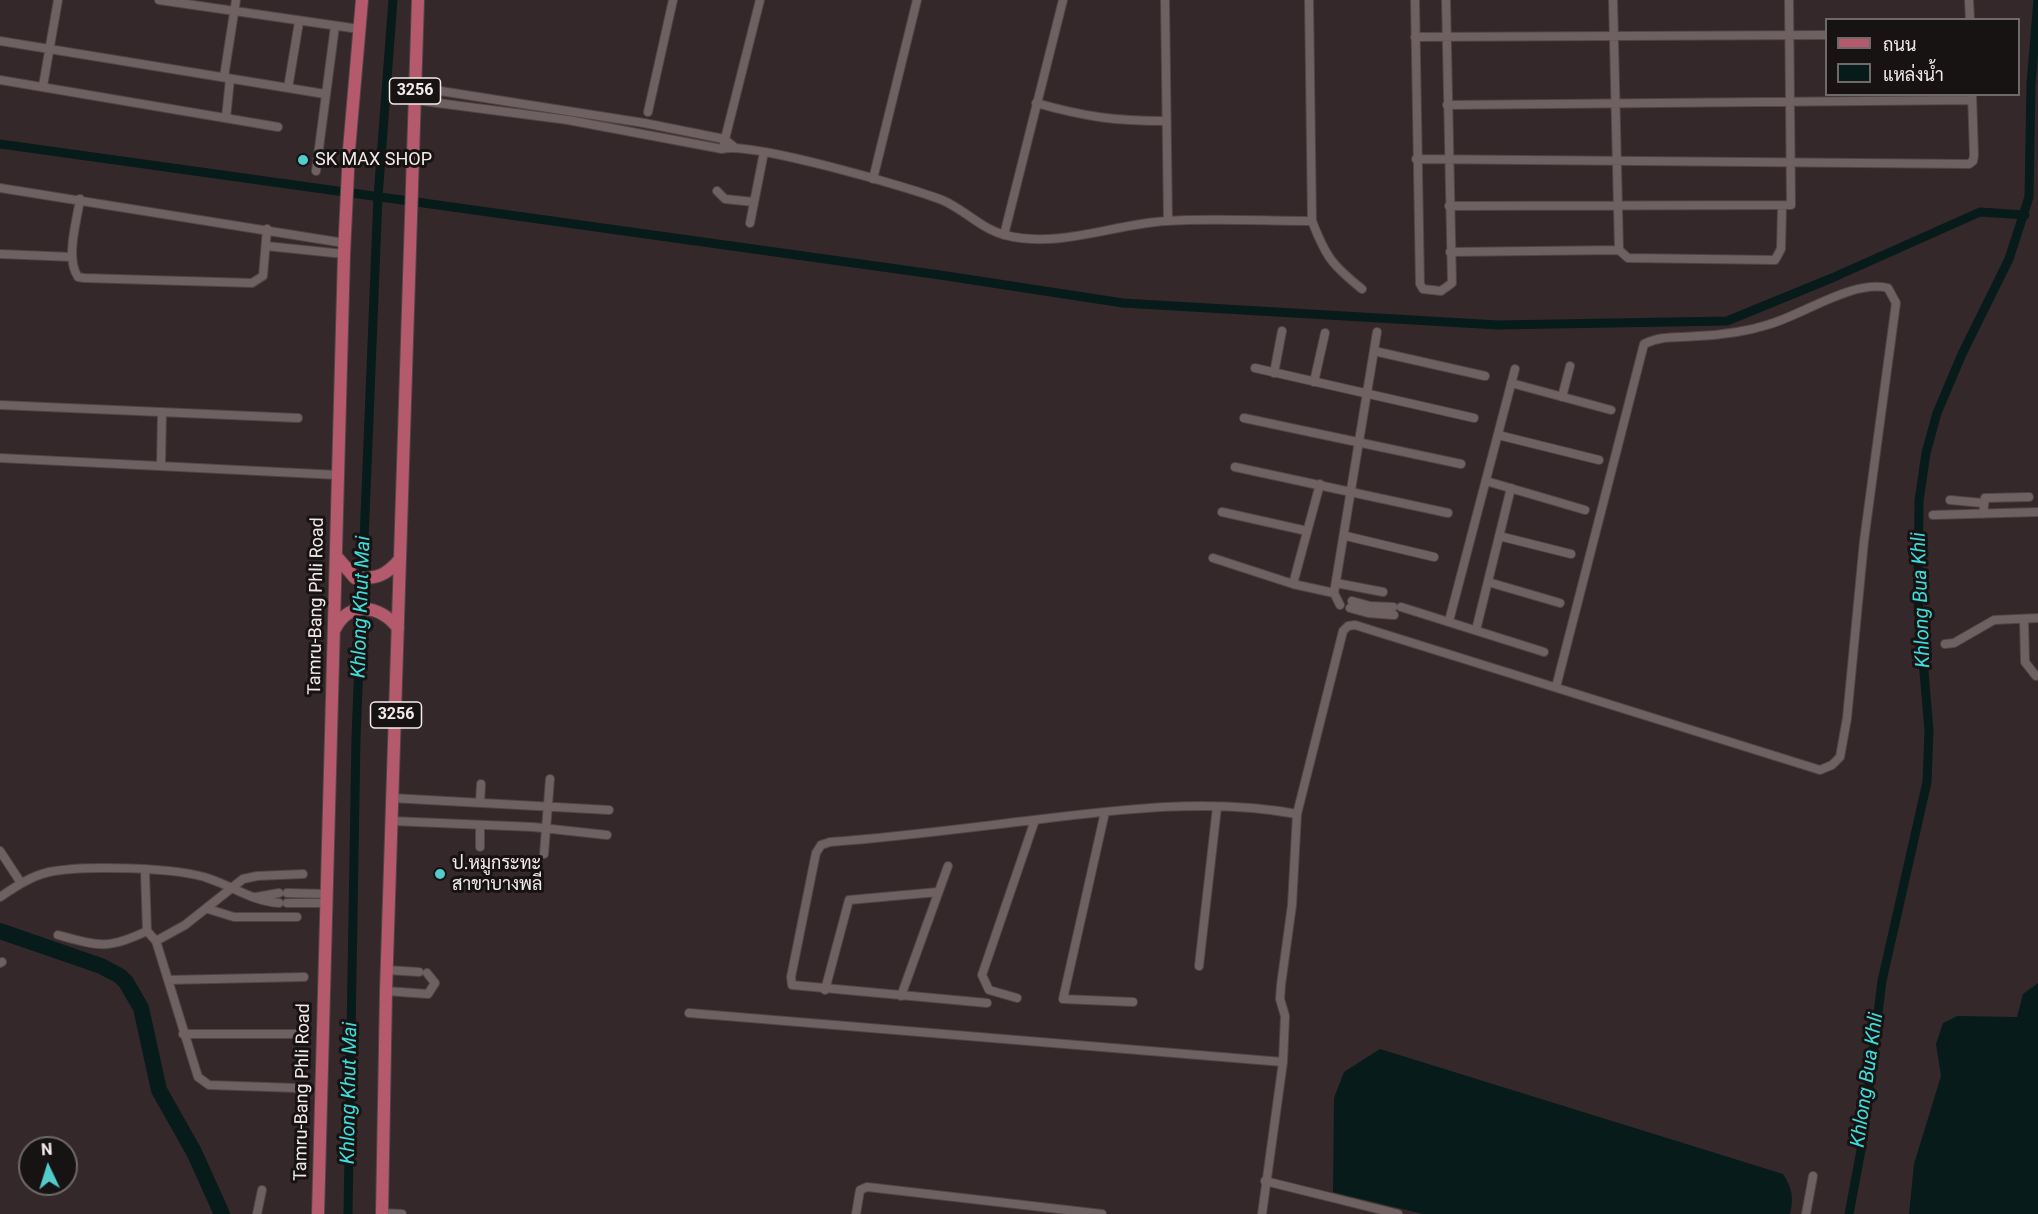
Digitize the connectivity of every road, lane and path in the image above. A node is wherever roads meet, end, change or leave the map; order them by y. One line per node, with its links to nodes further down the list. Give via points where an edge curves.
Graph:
1 (58, 0): 28 (street)
2 (159, 0): 17 (street)
3 (236, 0): 17 (street)
4 (362, 0): 21 (main road, Tamru-Bang Phli Road)
5 (418, 0): 32 (main road, 3256)
6 (672, 0): 41 (street)
7 (760, 0): 45 (street)
8 (917, 0): 54 (street)
9 (1063, 0): 38 (street)
10 (1165, 0): 43 (street)
11 (1309, 0): 63 (street)
12 (1414, 0): 26 (street)
13 (1446, 0): 25 (street)
14 (1613, 0): 22 (street)
15 (1789, 0): 23 (street)
16 (1969, 0): 18 (street)
17 (234, 12): 19 (street); 29 (street)
18 (1970, 18)
19 (299, 22): 20 (street); 33 (street)
20 (335, 26): 21 (street); 34 (street)
21 (359, 29): 68 (main road, Tamru-Bang Phli Road)
22 (1614, 35): 23 (street); 25 (street); 39 (street)
23 (1790, 35): 24 (street); 37 (street)
24 (1825, 35)
25 (1446, 36): 26 (street); 40 (street)
26 (1415, 37): 50 (street)
27 (0, 41): 28 (street)
28 (48, 49): 29 (street); 31 (street)
29 (227, 78): 33 (street); 42 (street)
30 (0, 80): 31 (street)
31 (43, 86): 42 (street)
32 (415, 87): 36 (main road, 3256); 45 (street, via 644,123)
33 (288, 88): 34 (street)
34 (325, 94): 53 (street)
35 (1972, 97): 37 (street); 52 (street, via 1974,155 1969,164)
36 (415, 100): 47 (street, via 568,120); 121 (main road, 3256)
37 (1791, 102): 39 (street); 52 (street)
38 (1036, 104): 43 (street, via 1083,117); 66 (street)
39 (1616, 104): 40 (street); 51 (street)
40 (1448, 105): 49 (street)
41 (648, 112)
42 (226, 118): 44 (street)
43 (1166, 122): 62 (street)
44 (278, 127)
45 (724, 140): 46 (street); 47 (street)
46 (733, 146): 47 (street); 48 (street)
47 (722, 149)
48 (764, 152): 54 (street); 58 (street)
49 (1448, 158): 50 (street); 51 (street); 59 (street)
50 (1416, 159): 70 (street, via 1423,289 1449,288)
51 (1617, 159): 52 (street); 60 (street)
52 (1792, 164): 61 (street, via 1791,205)
53 (316, 171)
54 (873, 179): 66 (street, via 943,201)
55 (0, 188): 57 (street)
56 (717, 191): 58 (street, via 725,200)
57 (80, 199): 65 (street); 72 (street)
58 (754, 202): 64 (street)
59 (1449, 206): 60 (street); 70 (street)
60 (1619, 207): 61 (street); 69 (street)
61 (1782, 207): 69 (street, via 1781,249 1775,260 1628,258)
62 (1168, 221): 63 (street); 66 (street, via 1057,238)
63 (1312, 221): 73 (street, via 1332,264)
64 (750, 223)
65 (267, 229): 67 (street); 68 (street)
66 (1004, 235)
67 (266, 246): 68 (street); 72 (street, via 263,276 252,283 84,278 74,271)
68 (344, 249): 100 (main road, Tamru-Bang Phli Road)
69 (1618, 250): 70 (street)
70 (1450, 252)
71 (0, 254): 72 (street)
72 (72, 257)
73 (1362, 289)
74 (1282, 331): 81 (street)
75 (1377, 332): 77 (street)
76 (1325, 333): 83 (street)
77 (1374, 351): 82 (street); 85 (street)
78 (1570, 366): 86 (street)
79 (1255, 368): 81 (street)
80 (1515, 369): 84 (street)
81 (1274, 373): 83 (street)
82 (1485, 376)
83 (1314, 382): 85 (street)
84 (1511, 383): 86 (street); 93 (street)
85 (1368, 395): 92 (street); 94 (street)
86 (1562, 397): 88 (street)
87 (0, 405): 89 (street)
88 (1611, 410)
89 (162, 412): 90 (street); 98 (street)
90 (298, 418)
91 (1244, 418): 94 (street)
92 (1474, 418)
93 (1498, 435): 96 (street); 101 (street)
94 (1360, 444): 97 (street); 104 (street)
95 (0, 458): 98 (street)
96 (1599, 460)
97 (1461, 464)
98 (161, 466): 100 (street)
99 (1235, 467): 102 (street)
100 (338, 475): 118 (main road, Tamru-Bang Phli Road)
101 (1486, 481): 103 (street); 131 (street)
102 (1320, 484): 104 (street); 114 (street)
103 (1511, 488): 108 (street); 116 (street)
104 (1353, 491): 111 (street); 115 (street)
105 (2029, 497): 107 (street, via 1985,498)
106 (1950, 500): 107 (street)
107 (1983, 503): 112 (street)
108 (1585, 510)
109 (1222, 512): 114 (street)
110 (2038, 512): 112 (street)
111 (1448, 513)
112 (1983, 514): 113 (street)
113 (1933, 515)
114 (1306, 531): 124 (street)
115 (1346, 536): 119 (street); 123 (street)
116 (1499, 536): 117 (street); 122 (street)
117 (1571, 554)
118 (336, 556): 121 (main road, via 355,578 371,579 392,570); 134 (main road, Tamru-Bang Phli Road)
119 (1434, 557)
120 (1213, 558): 124 (street)
121 (400, 559): 132 (main road, 3256)
122 (1488, 582): 127 (street); 135 (street)
123 (1336, 584): 125 (street); 126 (street)
124 (1293, 585): 126 (street)
125 (1383, 592)
126 (1343, 601): 128 (street)
127 (1560, 603)
128 (1369, 610): 131 (street, via 1414,611); 133 (street)
129 (2038, 618): 130 (street)
130 (2024, 619): 136 (street, via 1994,620 1954,643); 138 (street, via 2025,662)
131 (1449, 621): 135 (street)
132 (398, 628): 134 (main road, via 379,611 362,609 340,618); 142 (main road, 3256)
133 (1368, 629): 139 (street); 148 (street, via 1355,625 1343,631)
134 (334, 630): 164 (main road, Tamru-Bang Phli Road)
135 (1476, 630): 137 (street)
136 (1945, 644)
137 (1544, 652)
138 (2036, 676)
139 (1556, 687): 139 (street, via 1820,770 1840,757 1896,303 1888,288 1877,285 1857,290 1767,325 1658,338 1644,344)
140 (550, 779): 144 (street)
141 (481, 784): 143 (street)
142 (392, 798): 143 (street); 150 (main road, 3256)
143 (480, 803): 144 (street)
144 (548, 806): 146 (street); 152 (street)
145 (1217, 807): 147 (street); 148 (street); 170 (street)
146 (609, 810)
147 (1105, 812): 149 (street); 179 (street, via 1063,999)
148 (1297, 814): 183 (street, via 1292,905 1280,992 1285,1016)
149 (1035, 820): 174 (street, via 821,845 816,853 791,981 797,987); 177 (street, via 982,975 989,990)
150 (392, 821): 151 (street); 171 (main road, 3256)
151 (480, 825): 152 (street); 154 (street)
152 (546, 829): 153 (street); 156 (street)
153 (607, 835)
154 (480, 848)
155 (0, 851): 160 (street)
156 (544, 854)
157 (948, 866): 162 (street)
158 (145, 871): 160 (street, via 67,870); 161 (street, via 210,878); 167 (street)
159 (303, 874): 161 (street, via 257,876 243,879)
160 (21, 883): 163 (street)
161 (229, 889): 164 (street, via 256,897); 165 (street)
162 (938, 892): 174 (street, via 849,900); 176 (street)
163 (0, 897)
164 (328, 898): 191 (main road, Tamru-Bang Phli Road)
165 (208, 909): 166 (street, via 234,917); 169 (street)
166 (297, 917)
167 (147, 931): 168 (street, via 106,946); 169 (street)
168 (58, 935)
169 (156, 941): 173 (street)
170 (1199, 966)
171 (387, 970): 175 (main road, 3256); 175 (street, via 423,972 435,983 428,994)
172 (304, 977): 173 (street)
173 (168, 980): 181 (street)
174 (825, 990): 176 (street)
175 (386, 991): 189 (main road, 3256)
176 (901, 996): 178 (street)
177 (1017, 998)
178 (987, 1002)
179 (1133, 1002)
180 (689, 1013): 183 (street)
181 (183, 1034): 182 (street); 184 (street, via 198,1077 209,1086)
182 (298, 1034)
183 (1283, 1062): 186 (street)
184 (297, 1088)
185 (1813, 1176): 197 (street)
186 (1265, 1181): 195 (street); 196 (street)
187 (262, 1190): 190 (street)
188 (1056, 1211): 193 (street, via 867,1187 860,1190); 194 (street)
189 (382, 1213): 192 (street)
190 (257, 1214)
191 (318, 1214)
192 (402, 1214)
193 (856, 1214)
194 (1102, 1214)
195 (1262, 1214)
196 (1398, 1214)
197 (1806, 1214)

